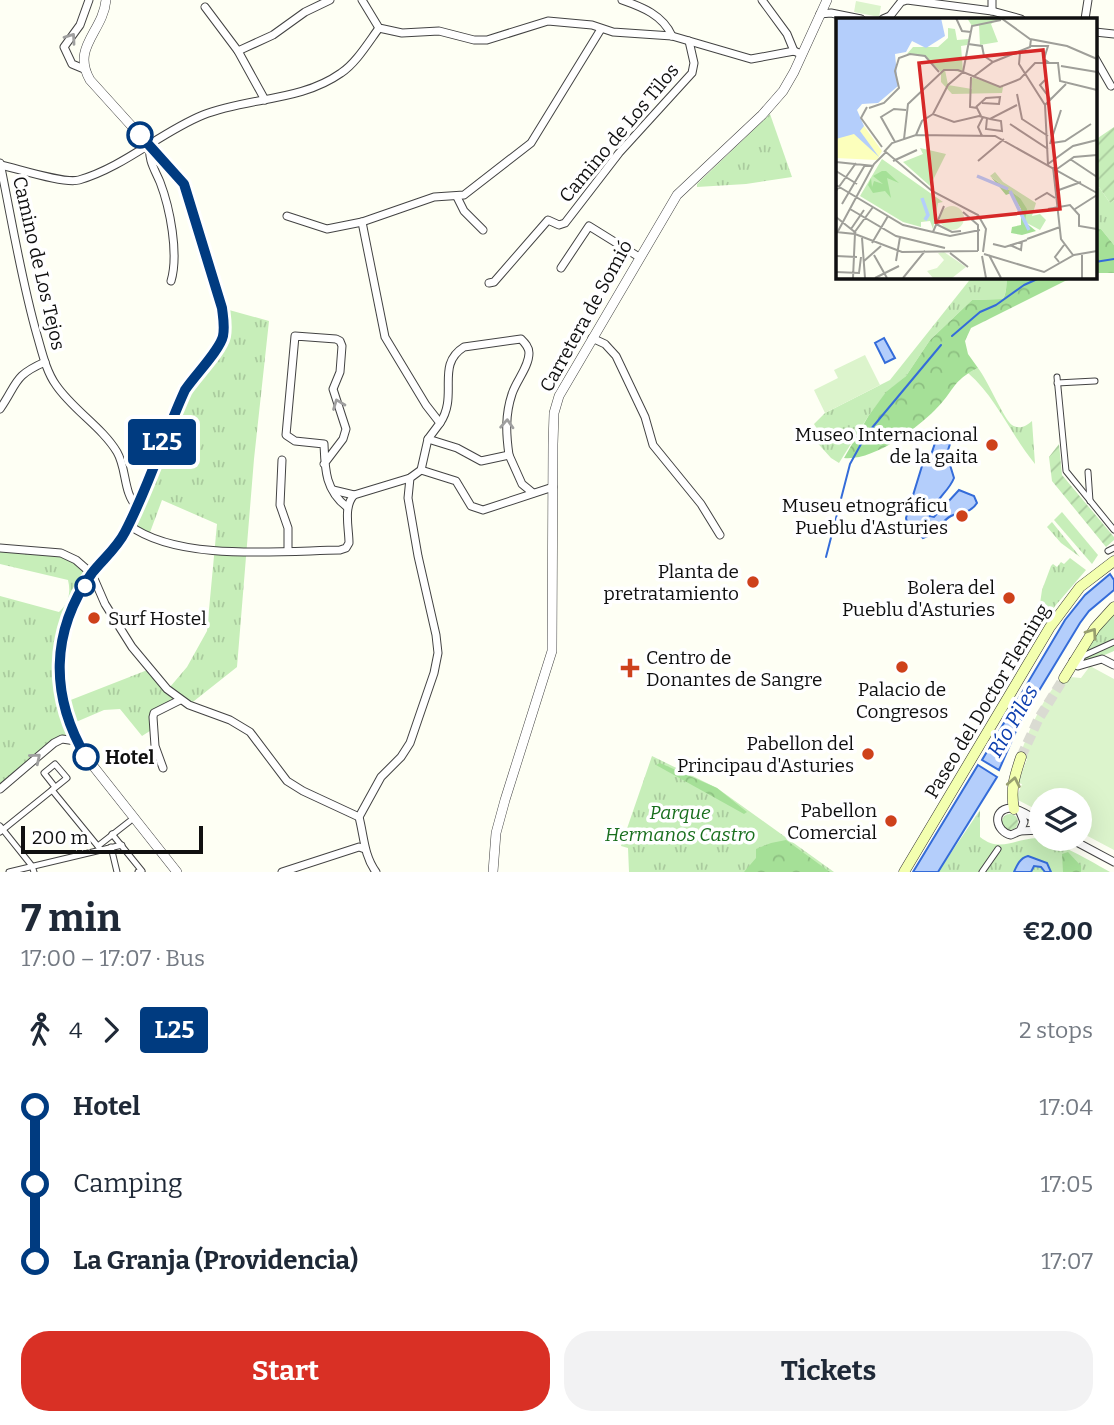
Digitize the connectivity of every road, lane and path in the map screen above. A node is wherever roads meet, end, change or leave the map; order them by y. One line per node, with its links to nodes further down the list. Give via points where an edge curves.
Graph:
1 (89, 0): 26 (street, one-way to 1, via 72,64 64,47 80,25)
2 (106, 0): 26 (street, via 84,53)
3 (330, 0): 23 (street)
4 (362, 0): 17 (street)
5 (622, 0): 21 (street, via 649,6)
6 (762, 0): 24 (street)
7 (827, 0): 12 (street, Carretera de Somió)
8 (992, 0): 11 (street)
9 (1088, 0): 16 (street)
10 (205, 7): 23 (street)
11 (992, 11): 14 (street, via 907,0); 15 (street)
12 (820, 14): 13 (street); 24 (street, Carretera de Somió)
13 (857, 18)
14 (885, 18)
15 (1017, 18)
16 (1085, 18)
17 (379, 29): 18 (street, via 439,31 474,40 548,21); 28 (street, via 342,73 306,91)
18 (601, 29): 21 (street); 31 (street, via 531,143 477,188)
19 (1096, 32): 20 (street)
20 (1114, 34)
21 (672, 36): 22 (street)
22 (689, 41): 24 (street, via 751,59); 38 (street, Camino de Los Tilos, via 692,73 565,223 548,220)
23 (237, 51): 28 (street)
24 (798, 52): 35 (street, Carretera de Somió, via 783,91 677,195)
25 (1096, 60): 27 (street)
26 (84, 69): 29 (street)
27 (1111, 86)
28 (265, 100): 29 (street, via 202,115)
29 (150, 145): 30 (street, via 78,180); 37 (street, via 148,157 161,184 170,222 175,256); 58 (street, via 184,184 224,327 219,348 185,390)
30 (0, 164): 40 (street, Camino de Los Tejos)
31 (457, 197): 33 (street, via 434,197); 34 (street)
32 (287, 216): 33 (street, via 327,229)
33 (362, 222): 43 (street, via 385,337)
34 (484, 230)
35 (639, 257): 36 (street, via 589,226); 39 (street, Carretera de Somió)
36 (561, 268)
37 (171, 281)
38 (489, 283)
39 (592, 338): 53 (street, Carretera de Somió, via 554,413); 62 (street, via 616,356 653,445 701,503)
40 (45, 362): 42 (street, via 19,377); 58 (street, Camino de Los Tejos, via 74,408 117,452 131,501)
41 (1095, 381): 57 (street, via 1057,380 1066,471)
42 (0, 409)
43 (440, 422): 44 (street); 47 (street, one-way to 43, via 506,416 529,354 521,339 464,347 455,353 447,371 446,414)
44 (428, 439): 47 (street, via 481,461); 50 (street)
45 (324, 444): 46 (street); 46 (street, one-way to 45, via 346,429 333,389 342,346 340,341 295,336 286,435 295,441); 49 (street)
46 (338, 445): 49 (street)
47 (509, 456): 55 (street, via 522,484)
48 (282, 460): 64 (street, via 280,505 288,528)
49 (324, 464): 54 (street)
50 (421, 470): 52 (street); 55 (street, via 456,481 476,509)
51 (1088, 472): 57 (street)
52 (410, 478): 56 (street); 79 (street, via 408,498 438,653 410,743 381,777)
53 (553, 487): 55 (street); 99 (street, Carretera de Somió, via 552,651 505,800)
54 (333, 490): 56 (street); 59 (street)
55 (533, 493)
56 (354, 495): 59 (street)
57 (1090, 501): 61 (street)
58 (137, 507): 60 (street)
59 (347, 507): 64 (street, via 346,548)
60 (129, 525): 64 (street, via 192,549); 66 (street)
61 (1114, 530)
62 (720, 535)
63 (0, 548): 66 (street, via 61,553)
64 (288, 551)
65 (1111, 559): 100 (main road, Paseo del Doctor Fleming, via 1080,587 1050,626)
66 (92, 574): 72 (street, via 132,647); 73 (street, via 67,622 59,663 62,703)
67 (1114, 607): 69 (main road, one-way to 67, via 1102,618)
68 (1114, 642): 69 (street)
69 (1075, 663): 70 (street, via 1102,659); 71 (main road)
70 (1114, 665)
71 (1064, 678)
72 (180, 700): 75 (street, via 153,717 155,746); 79 (street, via 250,732 287,781)
73 (76, 741): 76 (street, one-way to 73, via 54,743); 96 (street)
74 (1021, 757): 77 (main road, one-way to 74, via 1013,780)
75 (163, 768)
76 (0, 789)
77 (1017, 810): 78 (street); 82 (street, via 1024,821); 82 (street, via 1001,812 998,825 1007,835)
78 (1029, 816)
79 (359, 817): 88 (street)
80 (130, 821): 84 (street)
81 (1, 829): 87 (street, via 54,788); 92 (street)
82 (1020, 831): 83 (street)
83 (1029, 831)
84 (113, 834): 85 (street); 87 (street)
85 (121, 845): 86 (street); 95 (street, via 142,871)
86 (111, 847): 87 (street); 94 (street)
87 (100, 848): 92 (street)
88 (365, 849): 97 (street, via 359,847); 98 (street)
89 (998, 849): 101 (street)
90 (1092, 850): 91 (street)
91 (1114, 862)
92 (33, 869): 93 (street)
93 (9, 872)
94 (117, 872)
95 (138, 872)
96 (177, 872)
97 (282, 872)
98 (376, 872)
99 (493, 872)
100 (904, 872)
101 (982, 872)

